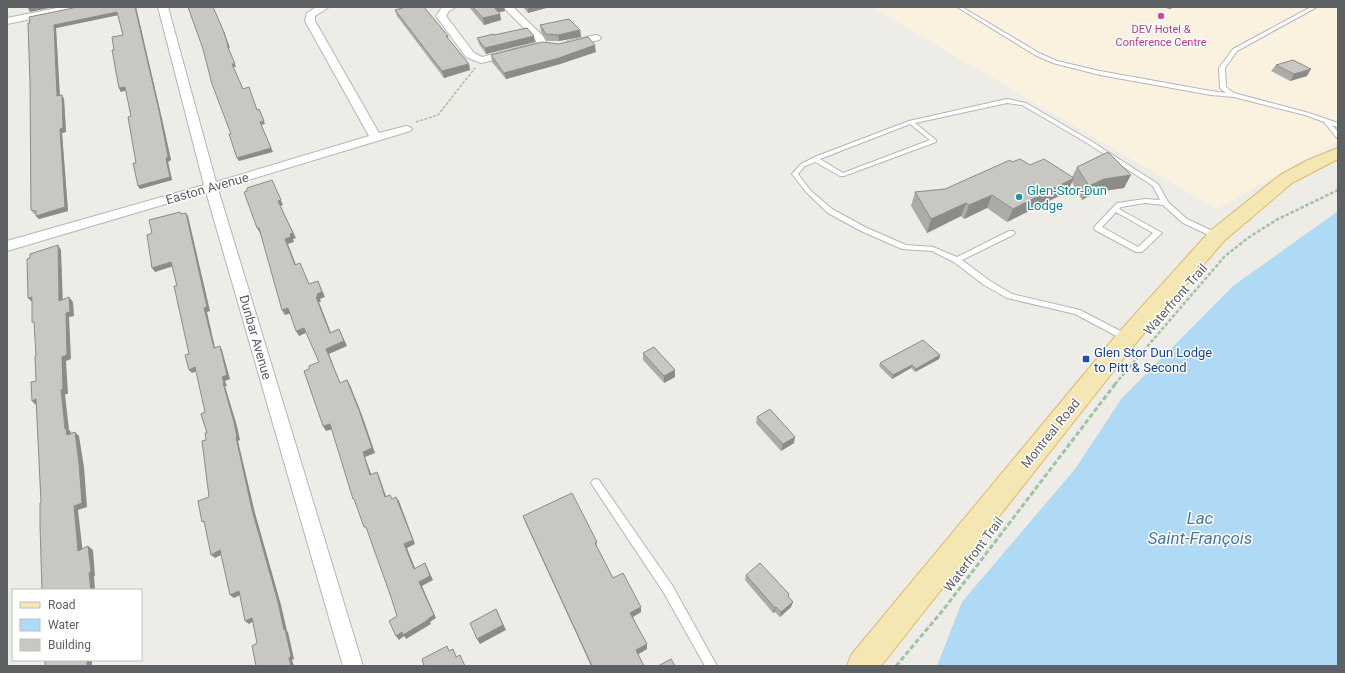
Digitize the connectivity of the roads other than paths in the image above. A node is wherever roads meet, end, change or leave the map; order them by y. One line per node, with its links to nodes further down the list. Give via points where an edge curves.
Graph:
1 (75, 7): 8 (street)
2 (163, 7): 21 (street, Dunbar Avenue)
3 (324, 7): 17 (street, via 310,15 310,21)
4 (451, 7): 10 (street, via 445,9 441,16 470,55 481,60)
5 (508, 7): 10 (street, via 540,38)
6 (959, 7): 11 (lane, via 1037,54 1055,62 1107,75)
7 (1314, 7): 11 (lane, via 1235,50 1222,68 1223,88)
8 (7, 21)
9 (596, 38): 10 (street, via 557,46)
10 (542, 44)
11 (1234, 95): 12 (lane)
12 (1326, 121): 14 (lane); 16 (lane)
13 (910, 122): 19 (lane); 19 (lane, via 934,141 842,175); 22 (lane, via 1007,101 1024,104 1156,185)
14 (1338, 126)
15 (406, 129): 17 (street, Easton Avenue)
16 (1338, 136)
17 (376, 138): 21 (street, Easton Avenue)
18 (1338, 153): 24 (main road, Montreal Road, via 1286,179)
19 (814, 159): 28 (lane, via 803,165 795,174 809,192 830,211 905,247 933,249)
20 (1338, 168): 24 (main road, Montreal Road)
21 (211, 187): 27 (street, Easton Avenue); 31 (street, Dunbar Avenue)
22 (1165, 203): 23 (lane, via 1145,201 1119,205); 26 (lane, via 1185,221)
23 (1115, 209): 23 (lane, via 1097,228 1139,250 1158,233)
24 (1249, 211): 26 (main road, Montreal Road)
25 (1011, 233): 28 (lane)
26 (1217, 236): 29 (main road, Montreal Road)
27 (7, 246)
28 (957, 260): 29 (lane, via 987,284 1010,296 1077,312)
29 (1127, 338): 33 (main road, Montreal Road)
30 (596, 483): 32 (lane, via 668,589)
31 (353, 666)
32 (711, 666)
33 (862, 666)

